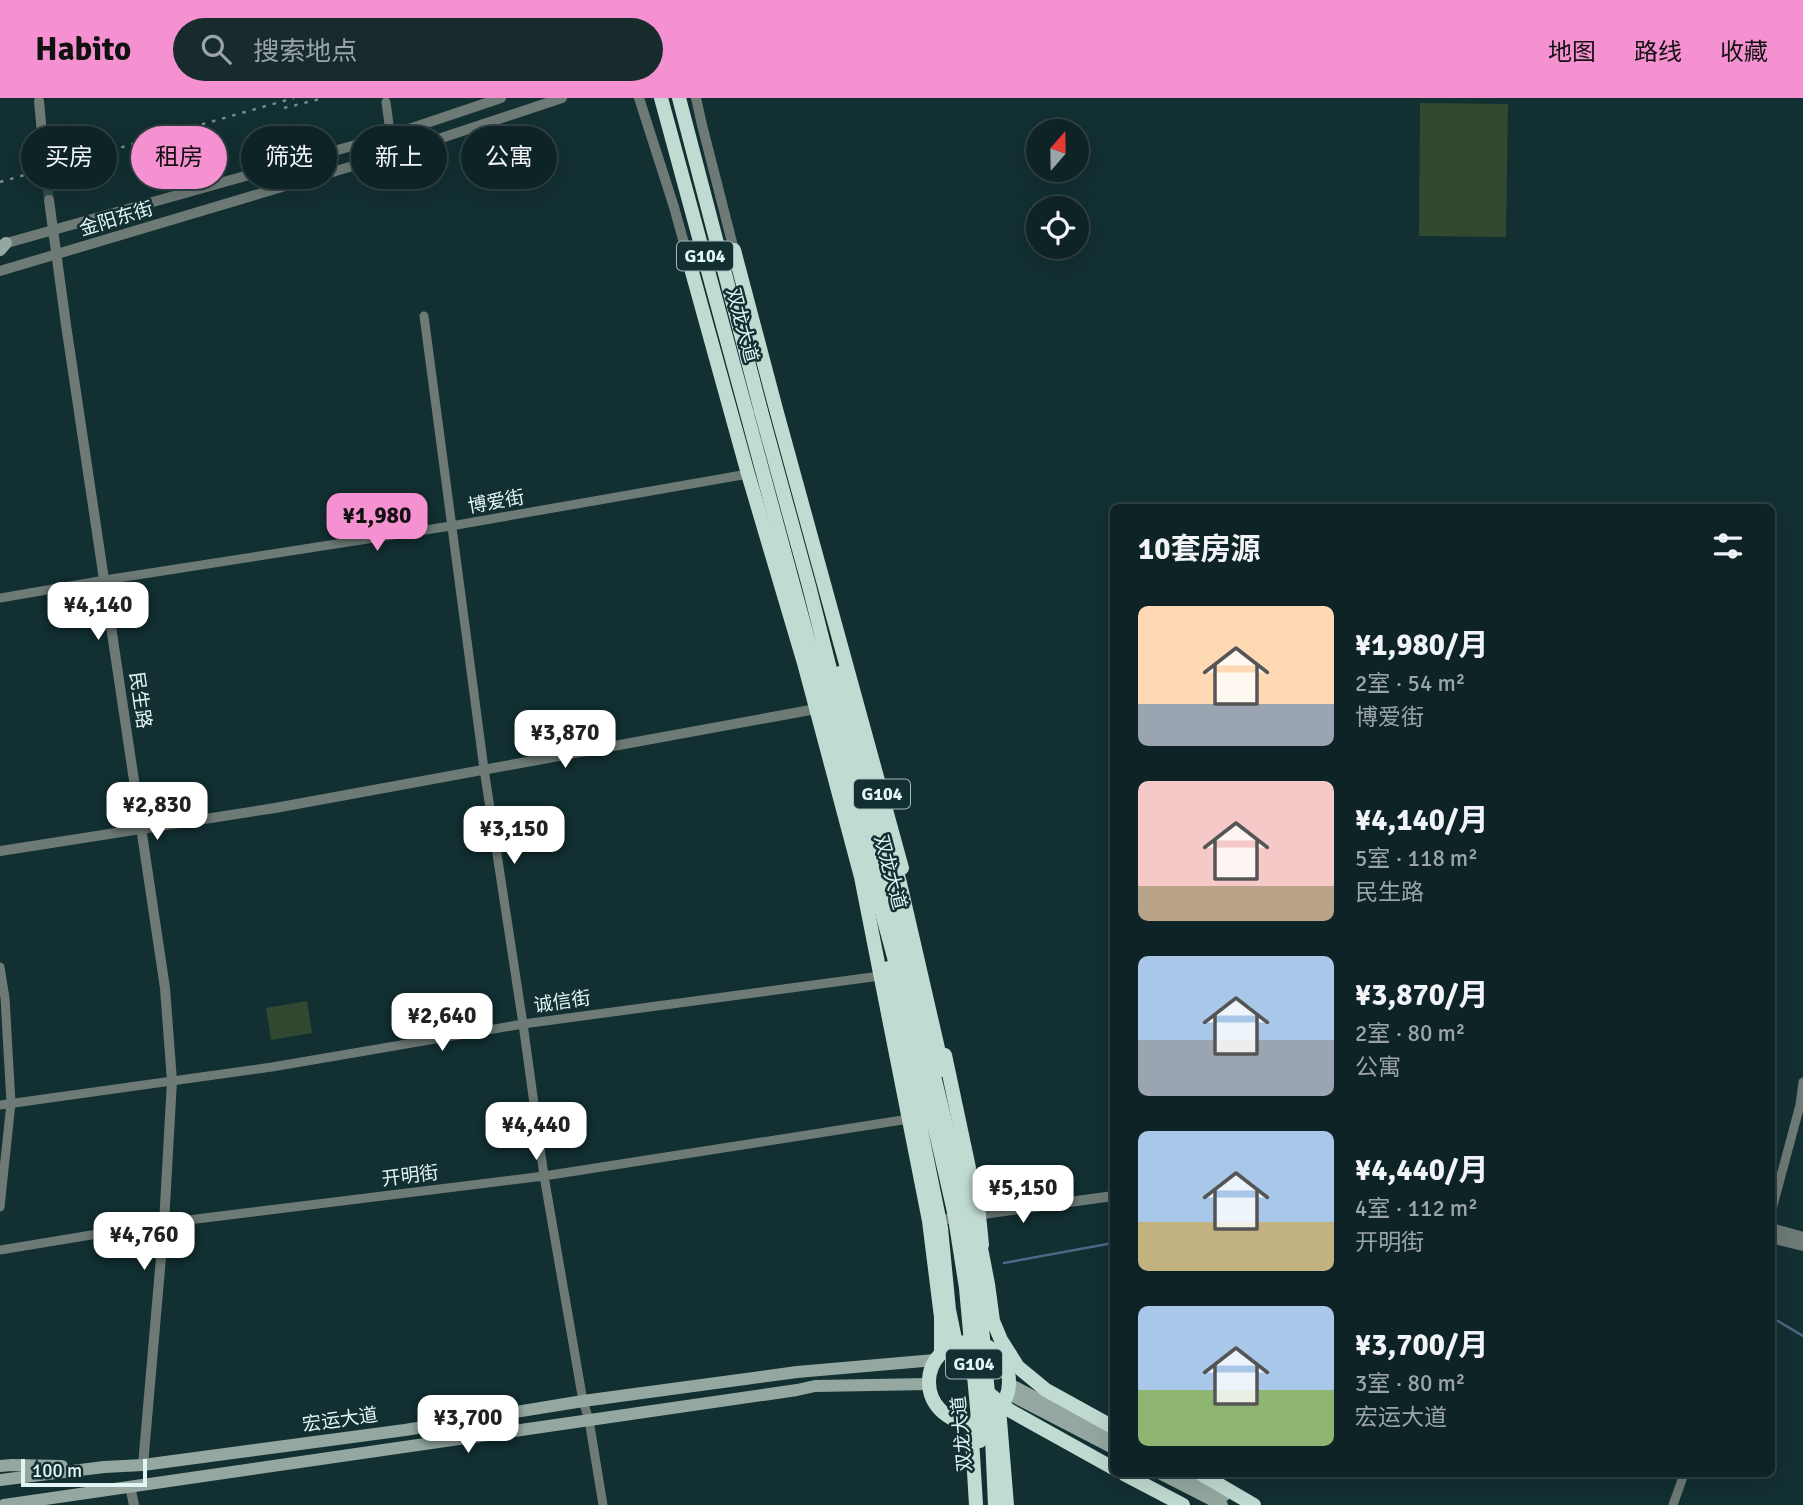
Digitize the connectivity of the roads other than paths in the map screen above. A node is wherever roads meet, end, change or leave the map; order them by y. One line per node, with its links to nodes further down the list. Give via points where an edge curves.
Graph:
1 (501, 98): 13 (street, 金阳东街)
2 (562, 98): 14 (street, 金阳东街)
3 (639, 98): 23 (street)
4 (661, 98): 25 (highway, 双龙大道 / G104)
5 (679, 98): 25 (highway, 双龙大道 / G104)
6 (691, 98): 10 (street)
7 (696, 98): 10 (street)
8 (39, 101): 11 (street)
9 (386, 102): 12 (street)
10 (702, 125): 20 (street)
11 (41, 126)
12 (390, 126)
13 (418, 126)
14 (447, 136)
15 (351, 146): 18 (street, 金阳东街)
16 (351, 166): 21 (street, 金阳东街)
17 (49, 200): 18 (street, 民生路)
18 (52, 230): 19 (street, 金阳东街); 21 (street, 民生路)
19 (2, 246)
20 (734, 250): 48 (highway, 双龙大道 / G104, via 898,850)
21 (56, 254): 22 (street, 金阳东街); 28 (street, 民生路)
22 (0, 271)
23 (692, 272): 26 (highway, 双龙大道 / G104)
24 (424, 316): 27 (street)
25 (754, 413): 29 (highway, 双龙大道 / G104, bridge); 35 (highway, 双龙大道 / G104, bridge)
26 (748, 474): 27 (street, 博爱街); 31 (highway, 双龙大道 / G104)
27 (451, 526): 28 (street, 博爱街); 32 (street)
28 (105, 580): 30 (street, 博爱街); 33 (street, 民生路)
29 (809, 586): 64 (highway, bridge, via 846,692 900,883 964,1160 993,1321 1018,1367 1046,1390); 85 (highway, 双龙大道 / G104, bridge, via 884,870 964,1204 979,1294)
30 (0, 598)
31 (816, 709): 32 (street); 37 (highway, 双龙大道 / G104)
32 (484, 769): 33 (street); 38 (street)
33 (142, 829): 34 (street); 39 (street, 民生路, via 165,988)
34 (0, 851)
35 (872, 873): 69 (highway, bridge, via 941,1228 949,1310 965,1365 981,1387 1009,1410); 84 (highway, 双龙大道 / G104, bridge, via 954,1212)
36 (0, 967): 41 (street)
37 (880, 975): 38 (street, 诚信街); 43 (highway, 双龙大道 / G104)
38 (523, 1024): 39 (street, 诚信街); 44 (street)
39 (172, 1081): 41 (street, 诚信街); 50 (street, 民生路)
40 (1803, 1082): 46 (street)
41 (11, 1103): 42 (street, 诚信街); 47 (street)
42 (0, 1105)
43 (909, 1119): 44 (street, 开明街); 49 (highway, 双龙大道 / G104)
44 (544, 1176): 50 (street, 开明街); 60 (street)
45 (1110, 1196): 48 (street)
46 (1775, 1198)
47 (0, 1207)
48 (979, 1215): 49 (street); 56 (highway, 双龙大道 / G104)
49 (929, 1221): 57 (highway, 双龙大道 / G104, via 940,1317)
50 (164, 1223): 55 (street, 开明街); 67 (street, 民生路)
51 (1775, 1230): 53 (street)
52 (1775, 1234): 54 (street)
53 (1803, 1237)
54 (1803, 1247)
55 (0, 1250)
56 (989, 1347): 57 (highway, via 964,1342); 59 (highway, via 1005,1364)
57 (938, 1357): 58 (highway); 60 (main road, 宏运大道)
58 (929, 1384): 62 (main road, 宏运大道, via 815,1386); 63 (highway, via 939,1408 948,1416)
59 (1008, 1389): 61 (highway); 65 (main road); 66 (main road)
60 (583, 1401): 62 (street); 67 (main road, 宏运大道)
61 (999, 1408): 63 (highway); 86 (highway, 双龙大道)
62 (589, 1420): 77 (main road, 宏运大道); 82 (street)
63 (971, 1422): 83 (highway, 双龙大道)
64 (1110, 1425)
65 (1110, 1437)
66 (1110, 1446)
67 (143, 1465): 70 (main road, 宏运大道)
68 (6, 1466): 70 (main road)
69 (1110, 1466)
70 (104, 1467): 76 (main road, 宏运大道)
71 (1130, 1477): 87 (highway)
72 (1167, 1477): 88 (main road)
73 (1189, 1477): 89 (main road)
74 (1206, 1477): 90 (highway)
75 (1683, 1477): 91 (street)
76 (0, 1480)
77 (130, 1486): 78 (main road, 宏运大道); 81 (street)
78 (108, 1489): 79 (main road, 宏运大道); 80 (main road)
79 (4, 1505)
80 (54, 1505)
81 (134, 1505)
82 (603, 1505)
83 (976, 1505)
84 (987, 1505)
85 (995, 1505)
86 (1007, 1505)
87 (1184, 1505)
88 (1222, 1505)
89 (1244, 1505)
90 (1254, 1505)
91 (1673, 1505)

